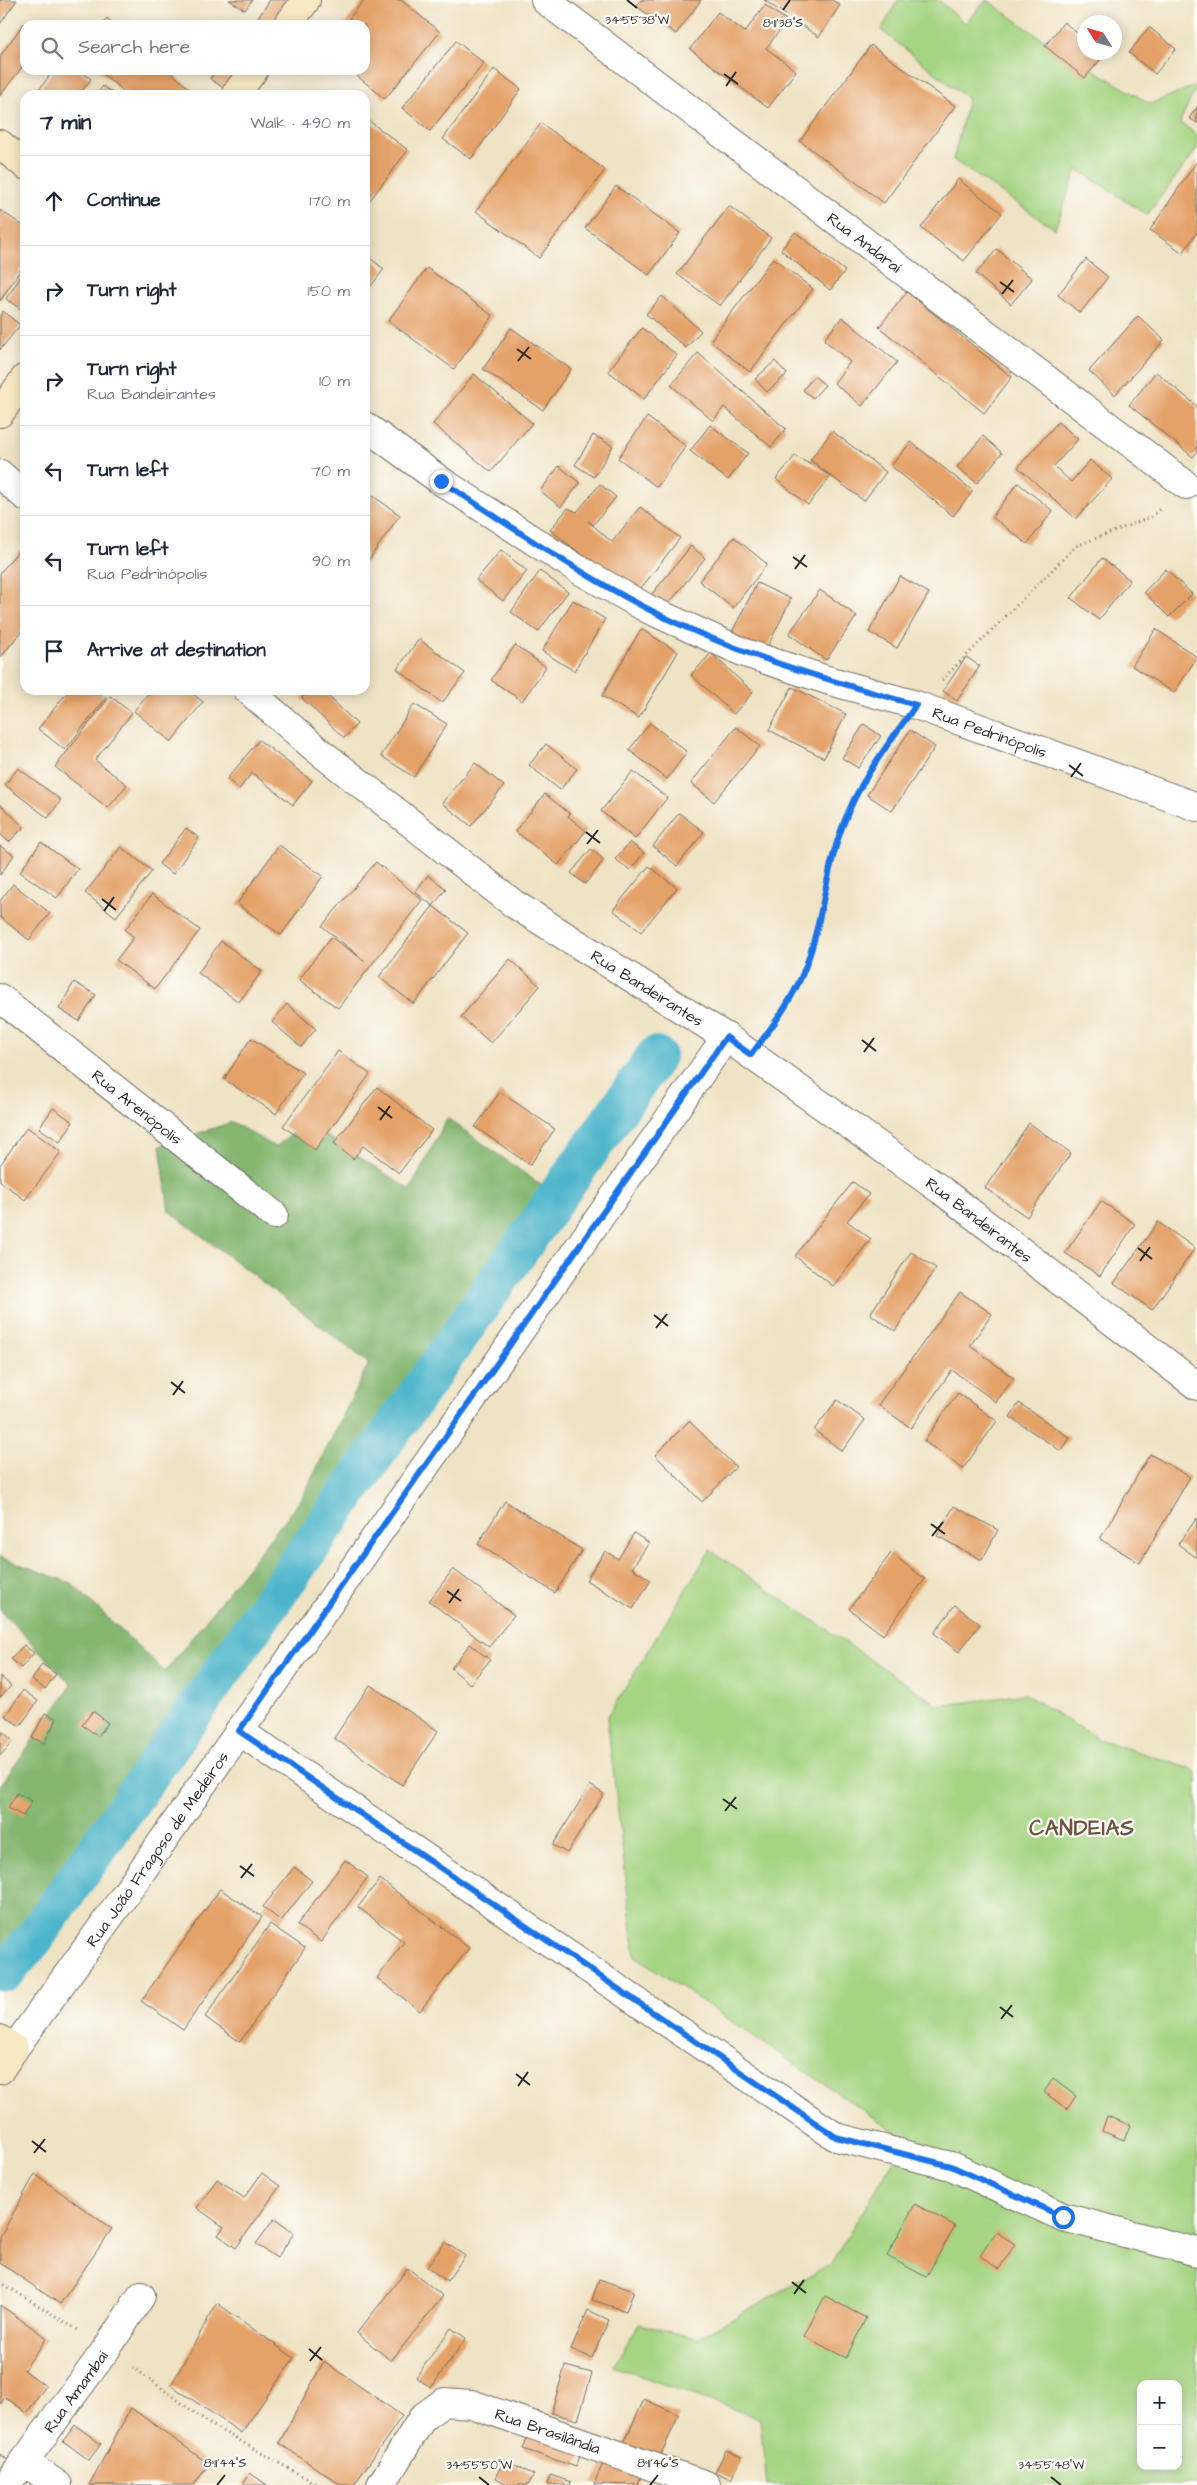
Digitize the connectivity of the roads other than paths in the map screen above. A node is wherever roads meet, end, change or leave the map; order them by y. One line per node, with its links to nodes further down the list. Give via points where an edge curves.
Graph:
1 (306, 0): 3 (street)
2 (545, 0): 12 (street, Rua Andaraí)
3 (292, 20)
4 (250, 75): 5 (street)
5 (239, 90)
6 (0, 144): 7 (street)
7 (20, 161)
8 (20, 385): 9 (street)
9 (0, 413)
10 (370, 430): 15 (street, Rua Pedrinópolis, via 449,486 576,568 648,609 745,653 916,705)
11 (0, 474): 13 (street)
12 (1186, 485)
13 (20, 492)
14 (254, 695): 17 (street, Rua Bandeirantes, via 315,748 514,904)
15 (1197, 807)
16 (0, 998): 18 (street, Rua Arenópolis)
17 (726, 1037): 19 (street, Rua Bandeirantes, via 941,1190); 20 (street, Rua João Fragoso de Medeiros)
18 (274, 1215)
19 (1197, 1386)
20 (239, 1731): 21 (street, Rua João Fragoso de Medeiros); 22 (street, via 836,2137 951,2166 1063,2217)
21 (5, 2053)
22 (1197, 2252)
23 (141, 2296): 24 (street, Rua Amambai)
24 (23, 2462): 25 (street, Rua Amambai); 26 (street)
25 (7, 2485)
26 (58, 2485)
27 (381, 2485): 28 (street, Rua Brasilândia, via 423,2417 444,2402 471,2404)
28 (706, 2485)

